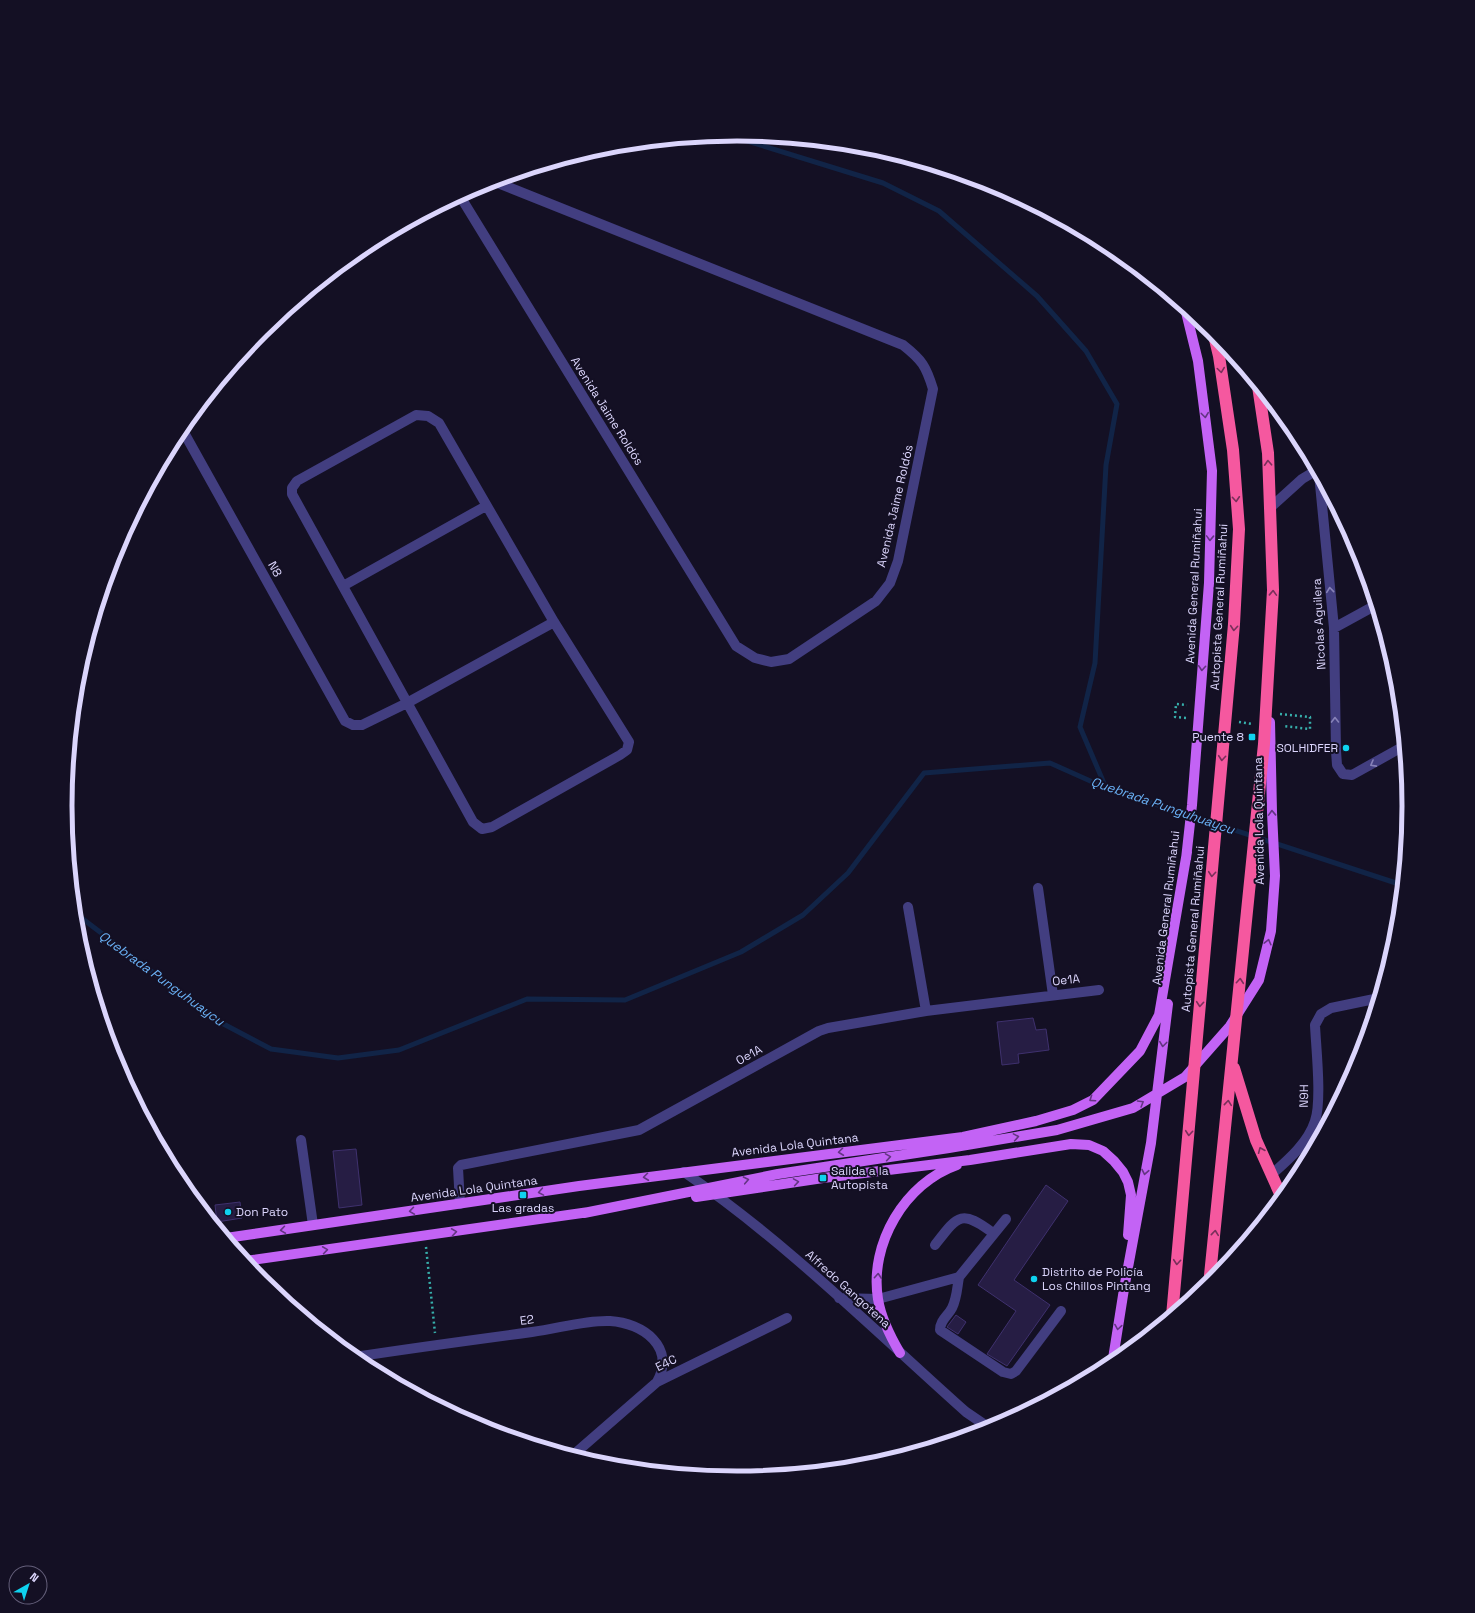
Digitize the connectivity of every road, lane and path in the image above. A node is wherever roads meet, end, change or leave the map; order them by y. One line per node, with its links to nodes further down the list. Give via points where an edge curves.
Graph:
1 (502, 185): 2 (street, Avenida Jaime Roldós, via 904,345 920,359 928,372 933,389 898,561 890,583 876,601 789,659 772,662 755,658 736,646)
2 (463, 201)
3 (1187, 316): 24 (main road, Avenida General Rumiñahui, one-way to 24, via 1198,361 1212,471 1209,583)
4 (1216, 345): 52 (highway, Autopista General Rumiñahui, one-way to 52, via 1233,450 1239,529 1234,624 1218,813)
5 (1259, 394): 10 (highway, one-way to 5, via 1268,453)
6 (185, 435): 16 (street, N8, via 345,721 362,726)
7 (1313, 472): 10 (street)
8 (1319, 483): 14 (street, Nicolas Aguilera, one-way to 8)
9 (486, 506): 11 (street); 11 (street, via 439,424 428,416 416,415 304,477 292,488 292,494); 13 (street)
10 (1271, 507): 15 (highway, one-way to 10, via 1273,590)
11 (343, 586): 16 (street)
12 (1372, 607): 14 (street)
13 (554, 622): 16 (street); 16 (street, via 629,742 627,750 492,827 482,829 473,822)
14 (1334, 628): 23 (street, Nicolas Aguilera, one-way to 14, via 1352,775 1346,775 1337,765)
15 (1270, 660): 18 (highway); 39 (main road, Avenida Lola Quintana, one-way to 15, via 778,1174 1057,1130 1133,1108 1185,1077 1230,1026 1259,980 1271,931 1275,876)
16 (407, 703)
17 (1176, 704): 19 (path, via 1175,717)
18 (1267, 712): 22 (path, via 1310,717 1310,729); 31 (highway, one-way to 18)
19 (1191, 718)
20 (1238, 722): 21 (path)
21 (1254, 724)
22 (1278, 726)
23 (1400, 748)
24 (1187, 852): 34 (main road, Avenida Lola Quintana, one-way to 34, via 1160,1015 1140,1051 1093,1100 1073,1110 1044,1119 963,1137); 49 (main road, Avenida General Rumiñahui, one-way to 49, via 1151,1143)
25 (1038, 888): 28 (street)
26 (908, 907): 30 (street)
27 (1099, 990): 28 (street, Oe1A)
28 (1053, 995): 30 (street, Oe1A)
29 (1374, 999): 35 (street, N9H, via 1331,1008 1321,1014 1315,1025 1318,1106 1316,1120 1292,1157)
30 (926, 1011): 38 (street, Oe1A, via 819,1031 639,1130 461,1165 458,1168)
31 (1233, 1062): 35 (highway, one-way to 31, via 1256,1140); 47 (highway, one-way to 31)
32 (301, 1140): 41 (street)
33 (970, 1160): 37 (main road, Avenida Lola Quintana, one-way to 33); 49 (main road, Avenida Lola Quintana, via 1071,1144 1089,1145 1103,1151 1123,1172 1131,1195); 51 (main road, one-way to 33, via 879,1262 884,1242 903,1206 933,1177)
34 (684, 1172): 37 (street, Alfredo Gangotena); 38 (main road, Avenida Lola Quintana, one-way to 38)
35 (1271, 1175): 36 (highway)
36 (1279, 1192)
37 (716, 1194): 39 (main road, Avenida Lola Quintana); 50 (street, Alfredo Gangotena)
38 (460, 1204): 41 (main road, Avenida Lola Quintana, one-way to 41)
39 (584, 1213): 43 (main road, Avenida Lola Quintana, one-way to 39)
40 (1006, 1219): 42 (street)
41 (313, 1225): 44 (main road, Avenida Lola Quintana, one-way to 44)
42 (993, 1233): 45 (street, via 978,1221 962,1218 950,1225); 48 (street)
43 (425, 1236): 46 (main road, Avenida Lola Quintana, one-way to 43); 55 (path)
44 (231, 1237)
45 (935, 1245)
46 (251, 1260)
47 (1210, 1275)
48 (958, 1277): 51 (street); 53 (street, via 956,1296 951,1309 940,1324 940,1330 1003,1372 1011,1374 1016,1371)
49 (1124, 1289): 57 (main road, Avenida General Rumiñahui, one-way to 57)
50 (840, 1298): 51 (street); 56 (street, Alfredo Gangotena)
51 (878, 1299): 56 (main road, via 883,1320)
52 (1173, 1310)
53 (1061, 1311)
54 (787, 1318): 59 (street, E4C)
55 (436, 1344): 58 (street, E2); 59 (street, E2, via 534,1332 585,1322 629,1324 643,1330 661,1349 663,1359)
56 (900, 1353): 60 (street, Alfredo Gangotena)
57 (1114, 1355)
58 (362, 1356)
59 (657, 1382): 61 (street, E4C)
60 (983, 1424)
61 (577, 1452)

